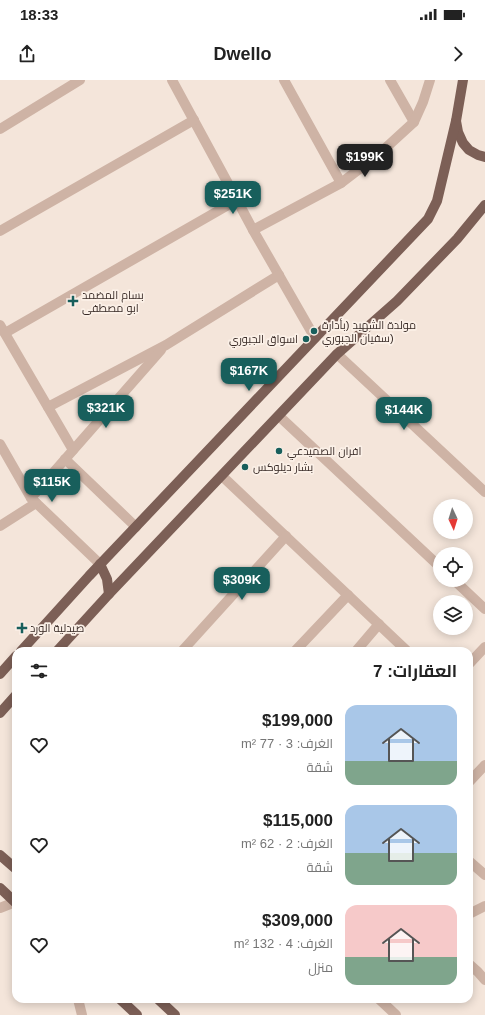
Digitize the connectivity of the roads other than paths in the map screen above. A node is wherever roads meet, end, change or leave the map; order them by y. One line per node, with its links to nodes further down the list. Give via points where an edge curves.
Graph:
1 (80, 80): 10 (street)
2 (172, 80): 7 (street)
3 (284, 80): 12 (street)
4 (390, 80): 9 (street)
5 (430, 80): 9 (street)
6 (463, 80): 8 (main road)
7 (194, 120): 13 (street); 16 (street)
8 (456, 121): 11 (main road, via 462,143); 19 (main road, via 437,201 428,219)
9 (414, 122): 12 (street, via 379,154)
10 (0, 129)
11 (485, 157)
12 (340, 183): 15 (street)
13 (238, 200): 15 (street); 18 (street)
14 (485, 205): 21 (main road, via 457,239 396,301)
15 (253, 230): 17 (street)
16 (0, 231)
17 (279, 275): 19 (street); 20 (street)
18 (2, 329): 22 (street)
19 (315, 338): 31 (main road)
20 (166, 345): 22 (street); 25 (street)
21 (338, 354): 23 (main road); 28 (street)
22 (48, 408): 25 (street)
23 (279, 416): 27 (main road); 33 (street)
24 (0, 444): 29 (street)
25 (73, 450): 26 (street)
26 (65, 459): 29 (street); 31 (street)
27 (222, 476): 32 (street); 36 (main road)
28 (485, 492)
29 (33, 501): 30 (street); 34 (street)
30 (0, 526)
31 (136, 527): 34 (main road)
32 (286, 536): 37 (street); 42 (street)
33 (433, 560)
34 (100, 564): 36 (main road, via 107,579); 40 (main road)
35 (461, 587): 38 (street)
36 (109, 594): 41 (main road)
37 (348, 595): 39 (street); 43 (street)
38 (485, 609)
39 (379, 624): 44 (street); 45 (street)
40 (25, 647)
41 (61, 647)
42 (186, 647)
43 (299, 647)
44 (359, 647)
45 (403, 647)
46 (485, 647): 48 (street)
47 (12, 660): 49 (main road)
48 (473, 660)
49 (0, 674)
50 (12, 700): 51 (main road)
51 (0, 713)
52 (485, 765): 53 (street)
53 (473, 778)
54 (1, 859): 56 (main road)
55 (473, 864): 57 (street)
56 (12, 866)
57 (485, 875)
58 (0, 888): 59 (main road)
59 (12, 899)
60 (12, 903): 62 (street)
61 (485, 906): 63 (street)
62 (0, 908)
63 (473, 912)
64 (473, 968): 65 (street)
65 (485, 980)
66 (79, 1003): 70 (street)
67 (124, 1003): 71 (main road)
68 (162, 1003): 72 (main road)
69 (383, 1003): 73 (street)
70 (82, 1015)
71 (137, 1015)
72 (175, 1015)
73 (396, 1015)

